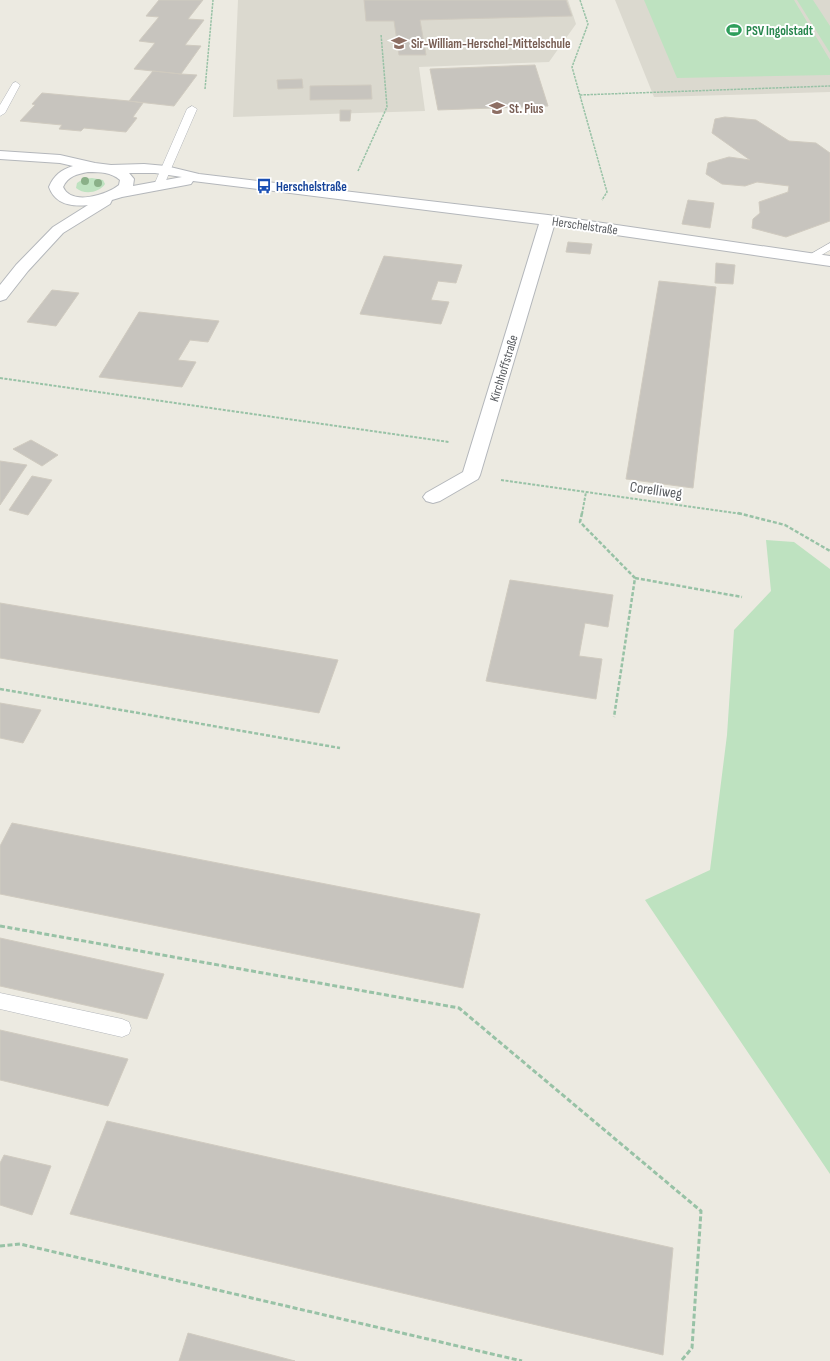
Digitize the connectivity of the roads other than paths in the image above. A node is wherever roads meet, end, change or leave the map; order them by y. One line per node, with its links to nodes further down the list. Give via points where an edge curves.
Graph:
1 (16, 85): 3 (lane)
2 (192, 109): 8 (lane)
3 (0, 113)
4 (0, 155): 5 (street, Herschelstraße)
5 (28, 158): 6 (street, Herschelstraße, via 60,159); 10 (street, via 47,166 57,175)
6 (94, 167): 7 (street, Herschelstraße); 10 (street, Herschelstraße, via 68,173)
7 (112, 169): 8 (street, Herschelstraße); 12 (street, via 127,178 126,186)
8 (164, 171): 9 (street, Herschelstraße); 11 (lane)
9 (197, 178): 11 (street, Herschelstraße); 14 (street, Herschelstraße)
10 (58, 180): 13 (street, via 56,191)
11 (159, 185): 12 (street, Herschelstraße)
12 (113, 196): 13 (street, Herschelstraße, via 82,201); 15 (street)
13 (63, 197): 15 (street, via 56,220)
14 (548, 220): 17 (street, Herschelstraße); 20 (street, Kirchhoffstraße, via 471,475)
15 (58, 230): 19 (street)
16 (830, 246): 17 (lane)
17 (809, 258): 18 (street, Herschelstraße)
18 (830, 261)
19 (0, 296)
20 (433, 497)
21 (0, 1001): 22 (lane)
22 (122, 1028)

